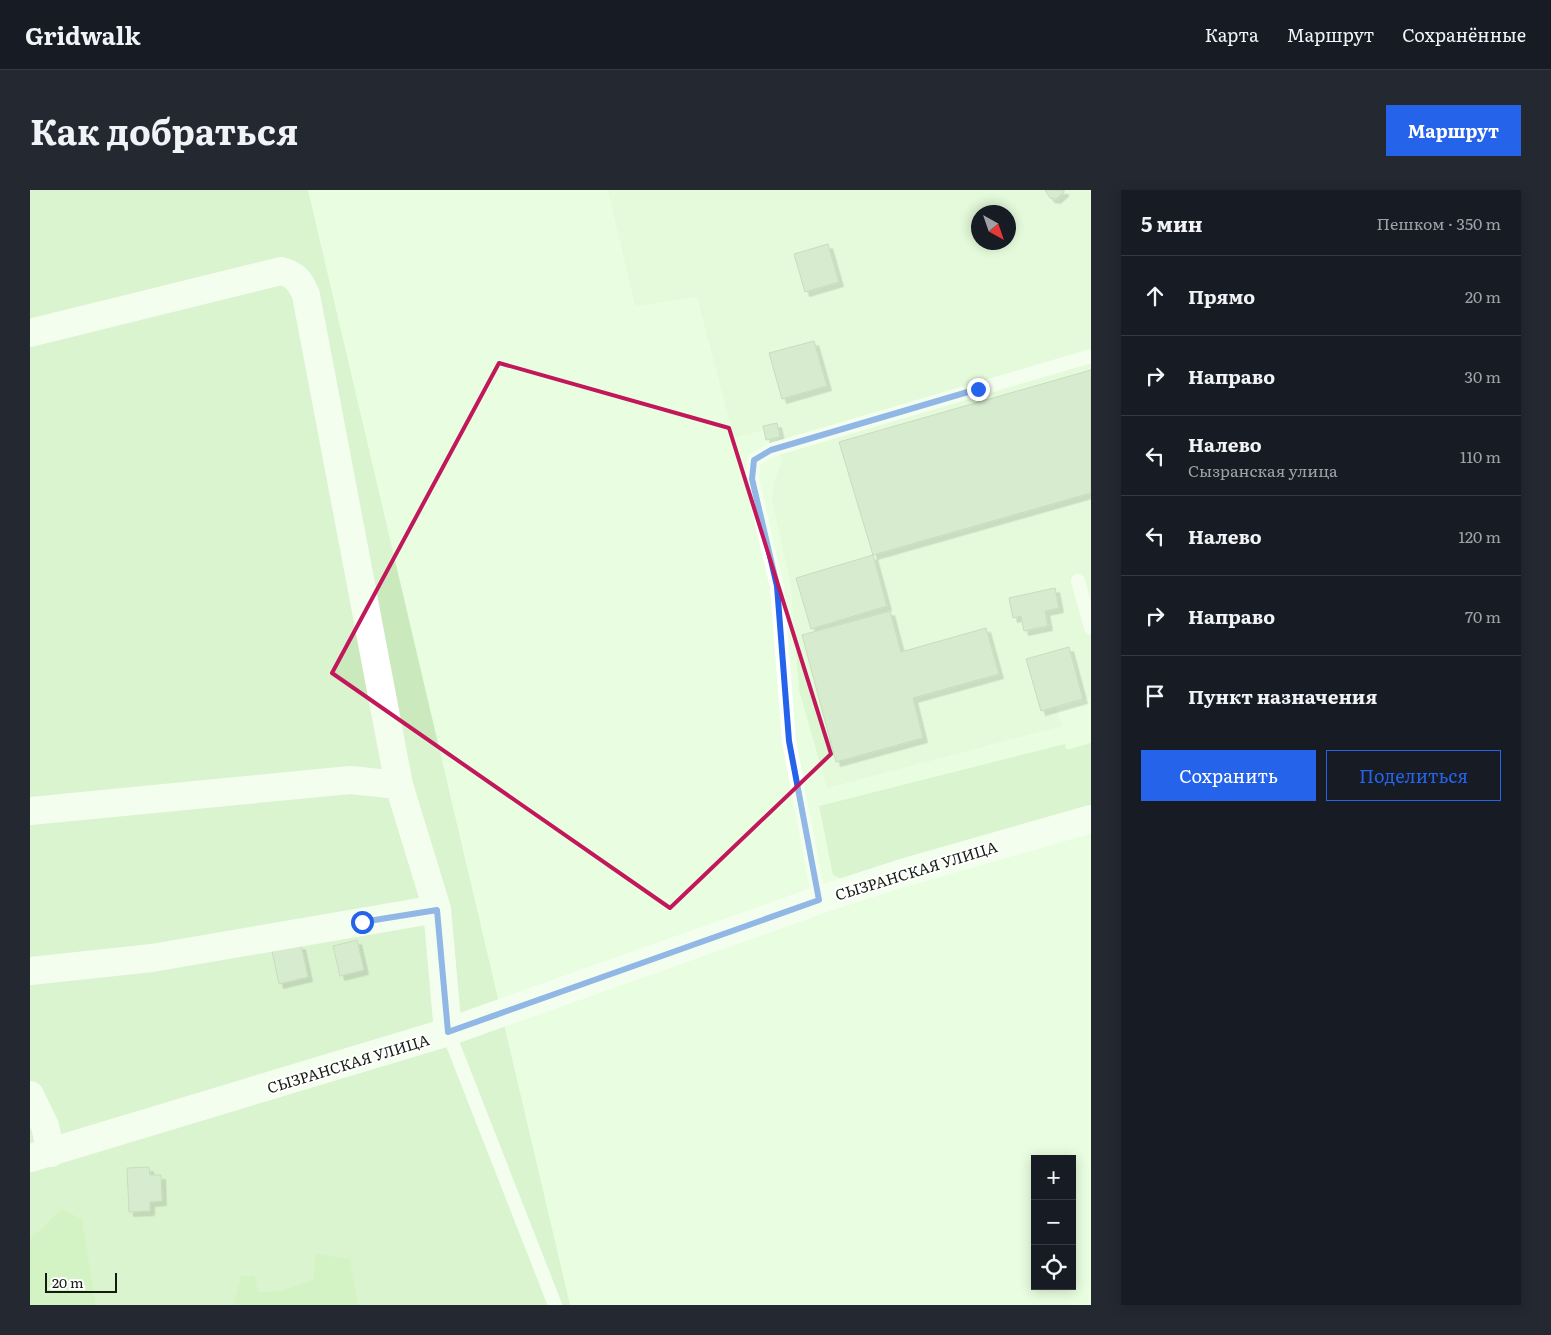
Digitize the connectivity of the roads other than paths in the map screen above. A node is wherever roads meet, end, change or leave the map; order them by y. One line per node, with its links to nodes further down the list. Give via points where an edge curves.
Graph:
1 (30, 333): 5 (street, via 281,271 293,274 300,282 306,294)
2 (1091, 356): 8 (lane, via 771,450 754,460 752,479 777,586 789,741)
3 (1078, 581): 4 (lane)
4 (1091, 628)
5 (399, 785): 6 (street, via 350,780); 9 (street)
6 (30, 811)
7 (1091, 819): 8 (street, СЫЗРАНСКАЯ УЛИЦА)
8 (819, 900): 11 (street, СЫЗРАНСКАЯ УЛИЦА)
9 (437, 910): 10 (street, via 152,958); 11 (street)
10 (30, 971)
11 (448, 1032): 13 (street, СЫЗРАНСКАЯ УЛИЦА); 14 (lane)
12 (30, 1095): 13 (street, via 45,1126)
13 (41, 1156)
14 (555, 1305)

